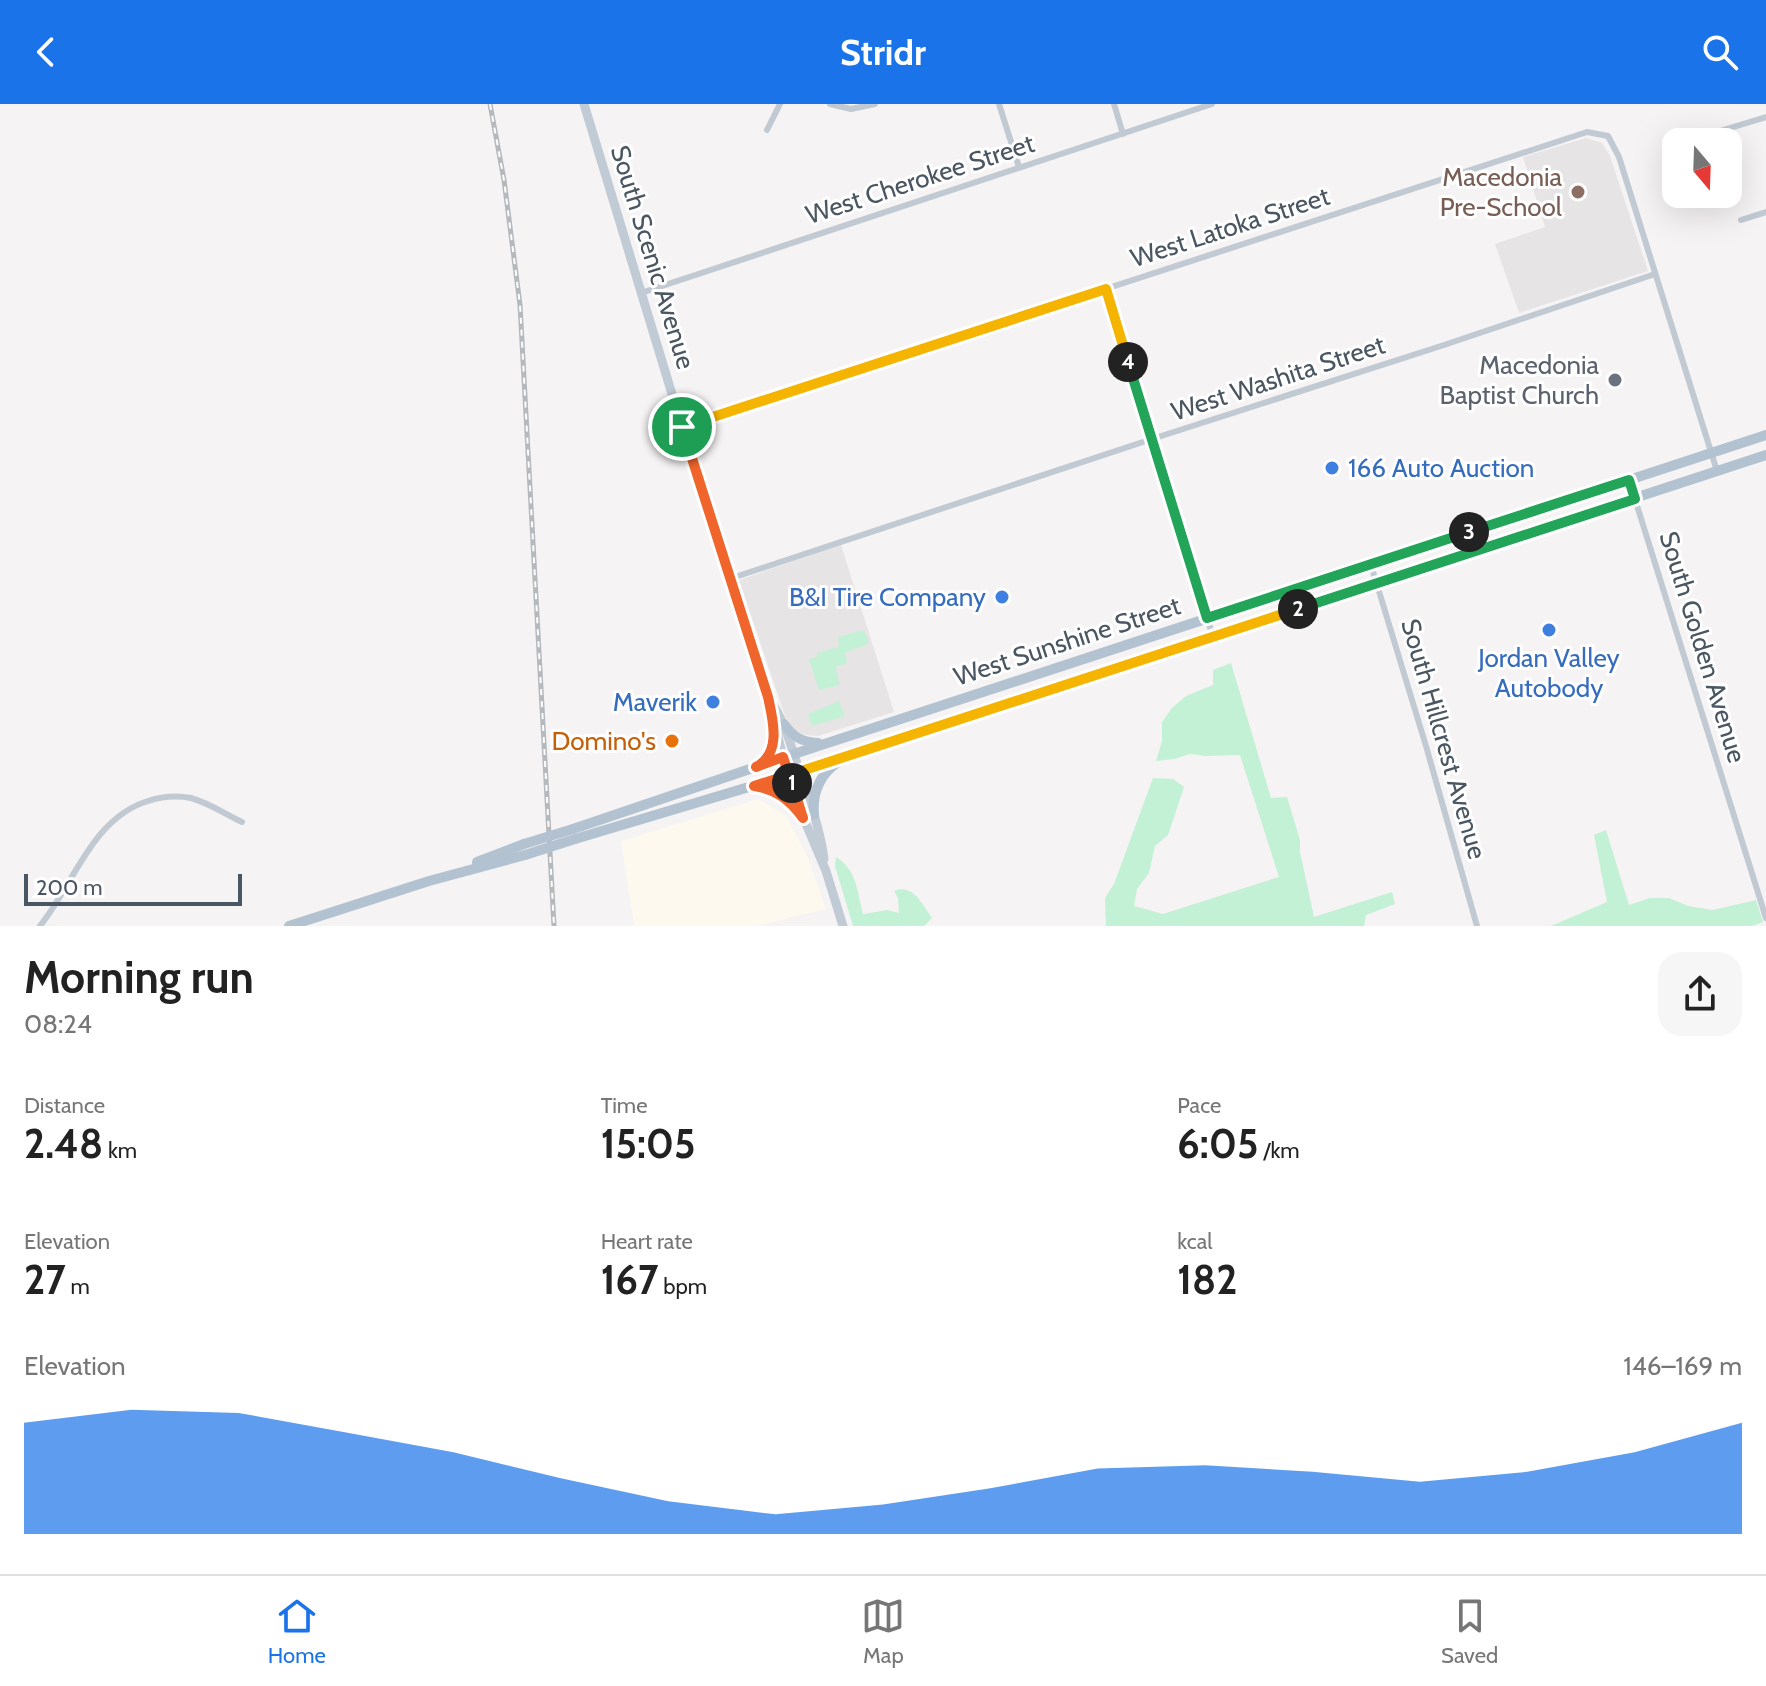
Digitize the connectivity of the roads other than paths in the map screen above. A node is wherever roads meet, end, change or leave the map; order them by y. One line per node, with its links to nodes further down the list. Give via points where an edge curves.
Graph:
1 (584, 104): 17 (main road, South Scenic Avenue)
2 (780, 104): 10 (street)
3 (830, 104): 4 (street, via 851,109)
4 (875, 104)
5 (999, 104): 12 (street)
6 (1114, 104): 11 (street)
7 (1212, 104): 11 (street, West Cherokee Street)
8 (1766, 117): 9 (street)
9 (1730, 128)
10 (767, 130)
11 (1123, 134): 12 (street, West Cherokee Street)
12 (1019, 167): 17 (street, West Cherokee Street)
13 (1766, 212): 14 (street)
14 (1741, 220)
15 (1655, 274): 16 (street, West Latoka Street, via 1619,157 1608,136 1587,132); 20 (street, West Washita Street); 21 (street)
16 (1106, 289): 18 (street, West Latoka Street); 20 (street)
17 (641, 293): 18 (main road, South Scenic Avenue)
18 (682, 427): 27 (main road, South Scenic Avenue)
19 (1766, 435): 21 (main road, West Sunshine Street)
20 (1152, 439): 27 (street, West Washita Street); 29 (street)
21 (1712, 453): 23 (street); 24 (main road, West Sunshine Street)
22 (1766, 455): 23 (main road, West Sunshine Street)
23 (1717, 471): 25 (main road, West Sunshine Street)
24 (1629, 480): 25 (street, South Golden Avenue); 26 (main road, West Sunshine Street)
25 (1635, 499): 28 (main road, West Sunshine Street); 41 (street, South Golden Avenue)
26 (1371, 564): 28 (street, South Hillcrest Avenue); 29 (main road, West Sunshine Street)
27 (729, 579): 31 (main road, South Scenic Avenue)
28 (1377, 583): 30 (main road, West Sunshine Street); 45 (street, South Hillcrest Avenue)
29 (1207, 618): 30 (street); 32 (main road, West Sunshine Street)
30 (1213, 637): 34 (main road, West Sunshine Street)
31 (779, 726): 32 (main road, via 803,741); 33 (main road, South Scenic Avenue); 35 (main road, via 769,757)
32 (828, 742): 33 (main road, West Sunshine Street)
33 (788, 755): 35 (main road, West Sunshine Street); 36 (main road, South Scenic Avenue)
34 (845, 757): 36 (main road, West Sunshine Street); 38 (main road, via 818,784)
35 (756, 767): 40 (main road, West Sunshine Street)
36 (794, 774): 37 (main road, West Sunshine Street); 38 (main road, South Scenic Avenue)
37 (754, 786): 38 (main road, via 777,792); 40 (main road, West Sunshine Street)
38 (808, 817): 44 (main road, South Scenic Avenue, via 823,848)
39 (242, 822): 42 (street, via 189,798 165,796 134,805 95,842)
40 (574, 834): 43 (main road, West Sunshine Street, bridge)
41 (1766, 918)
42 (40, 926)
43 (289, 926)
44 (843, 926)
45 (1477, 926)

